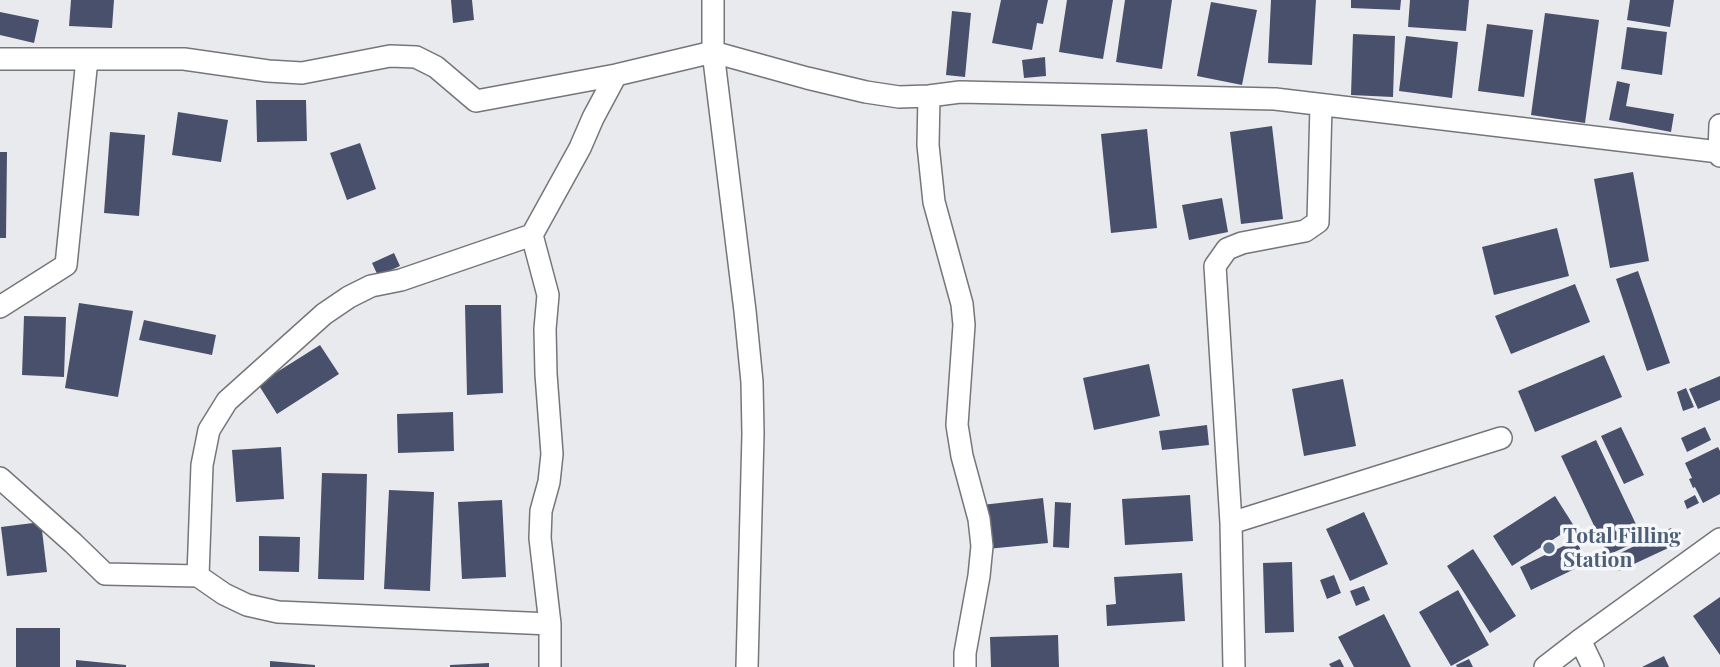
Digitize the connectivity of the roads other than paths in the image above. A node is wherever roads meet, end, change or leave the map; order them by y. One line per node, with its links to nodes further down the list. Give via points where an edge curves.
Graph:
1 (713, 0): 2 (street)
2 (713, 52): 5 (street); 6 (street, via 866,92); 20 (street, via 751,383)
3 (0, 59): 4 (street)
4 (87, 59): 5 (street, via 184,59 302,73 390,56 416,57 436,67 476,101); 11 (street, via 66,265)
5 (616, 75): 10 (street)
6 (929, 96): 7 (street, via 973,92 1275,99); 21 (street, via 934,202 964,325 957,425 982,546)
7 (1321, 105): 9 (street); 14 (street, via 1318,222 1306,231 1227,249 1215,266)
8 (1720, 125): 9 (street)
9 (1719, 154)
10 (532, 235): 16 (street, via 349,297 227,401 209,430 202,465); 17 (street, via 548,295 546,374 552,454 540,538)
11 (0, 307)
12 (1501, 438): 14 (street)
13 (0, 478): 16 (street, via 105,574)
14 (1231, 523): 22 (street)
15 (1720, 539): 18 (street)
16 (198, 576): 17 (street, via 247,605 278,612)
17 (550, 624): 19 (street)
18 (1580, 640): 23 (street); 24 (street)
19 (550, 667)
20 (747, 667)
21 (965, 667)
22 (1234, 667)
23 (1545, 667)
24 (1594, 667)

